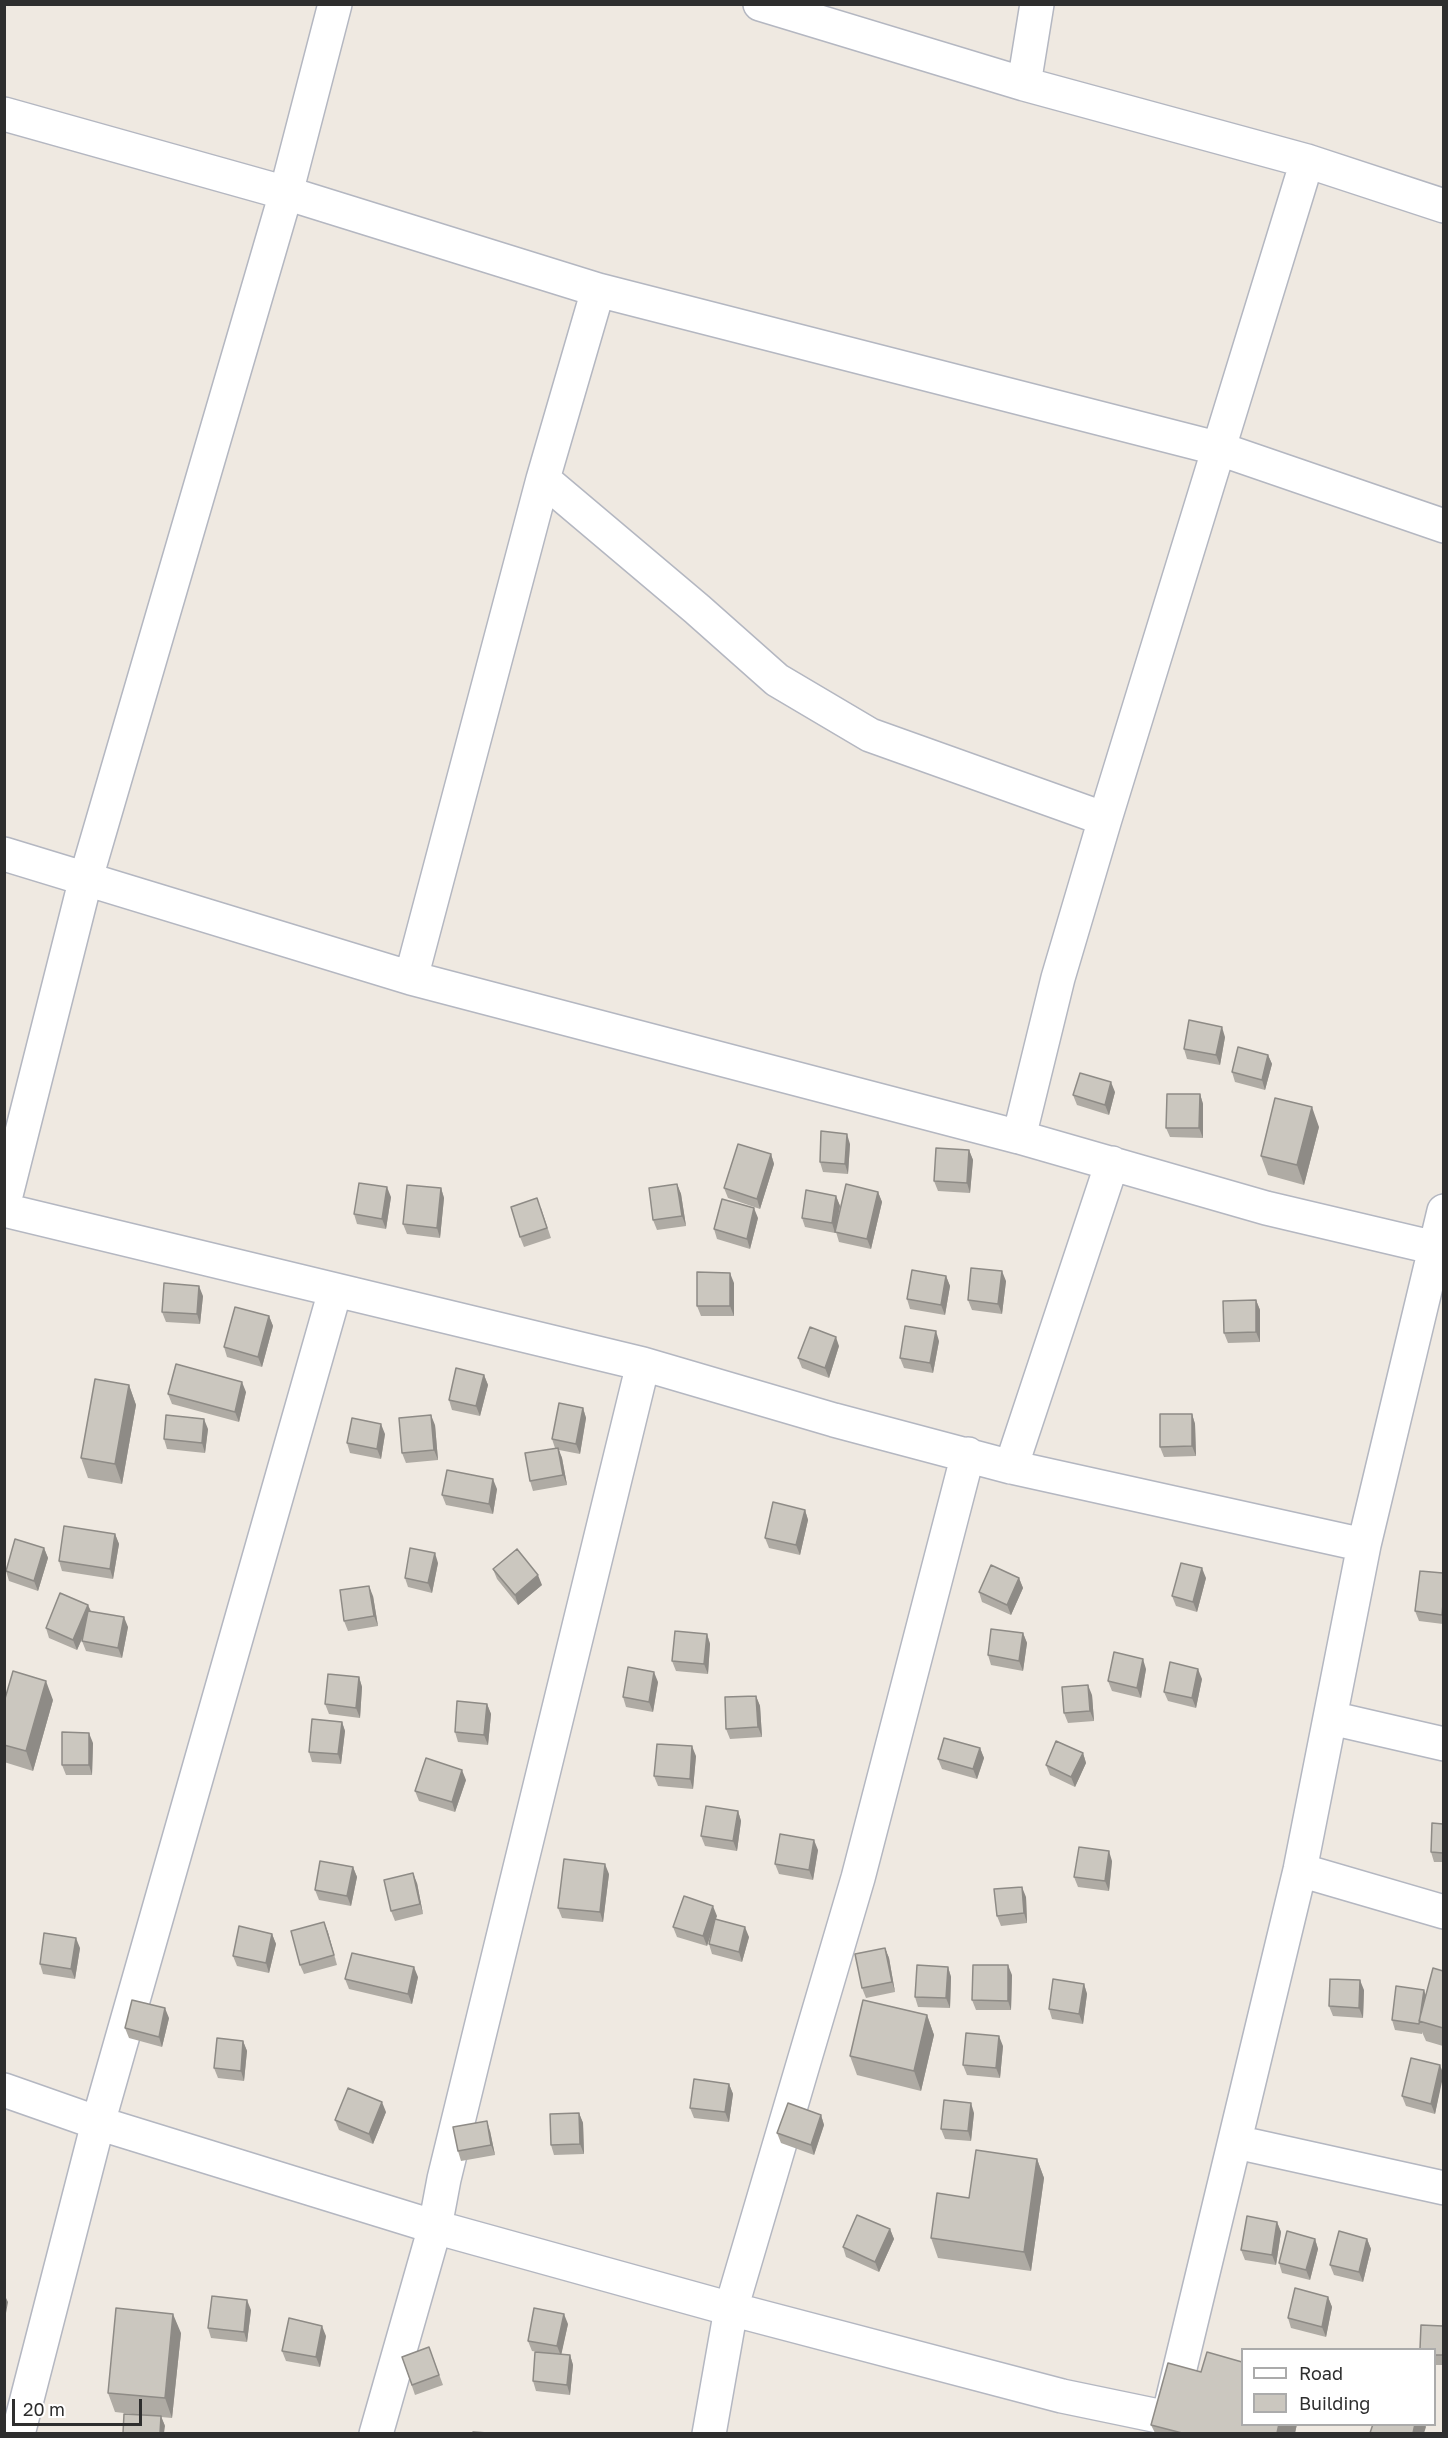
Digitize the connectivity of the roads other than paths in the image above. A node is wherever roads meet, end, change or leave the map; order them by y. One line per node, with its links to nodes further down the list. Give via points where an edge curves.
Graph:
1 (335, 4): 7 (street)
2 (760, 4): 4 (street)
3 (1037, 4): 4 (street)
4 (1024, 84): 6 (street)
5 (4, 114): 7 (street)
6 (1307, 161): 8 (street); 10 (street)
7 (286, 193): 9 (street); 15 (street)
8 (1443, 206)
9 (598, 290): 10 (street); 11 (street)
10 (1220, 449): 12 (street); 13 (street)
11 (543, 479): 13 (street, via 777,680 870,735); 16 (street)
12 (1443, 526)
13 (1105, 819): 17 (street, via 1058,978)
14 (4, 854): 15 (street)
15 (86, 878): 16 (street); 19 (street)
16 (411, 978): 17 (street)
17 (1019, 1137): 18 (street)
18 (1112, 1163): 22 (street, via 1266,1208); 26 (street)
19 (4, 1203)
20 (4, 1210): 23 (street)
21 (1443, 1211): 22 (street)
22 (1438, 1249): 27 (street)
23 (335, 1291): 24 (street); 33 (street)
24 (643, 1364): 25 (street); 36 (street)
25 (968, 1454): 26 (street); 37 (street, via 858,1878)
26 (1011, 1467): 27 (street)
27 (1364, 1545): 28 (street)
28 (1331, 1718): 29 (street); 30 (street)
29 (1443, 1744)
30 (1300, 1870): 31 (street); 34 (street)
31 (1443, 1912)
32 (4, 2090): 33 (street)
33 (98, 2123): 36 (street); 39 (street)
34 (1236, 2142): 35 (street); 38 (street)
35 (1443, 2188)
36 (435, 2227): 37 (street); 40 (street)
37 (731, 2308): 38 (street); 41 (street)
38 (1166, 2426)
39 (18, 2433)
40 (376, 2433)
41 (709, 2433)

